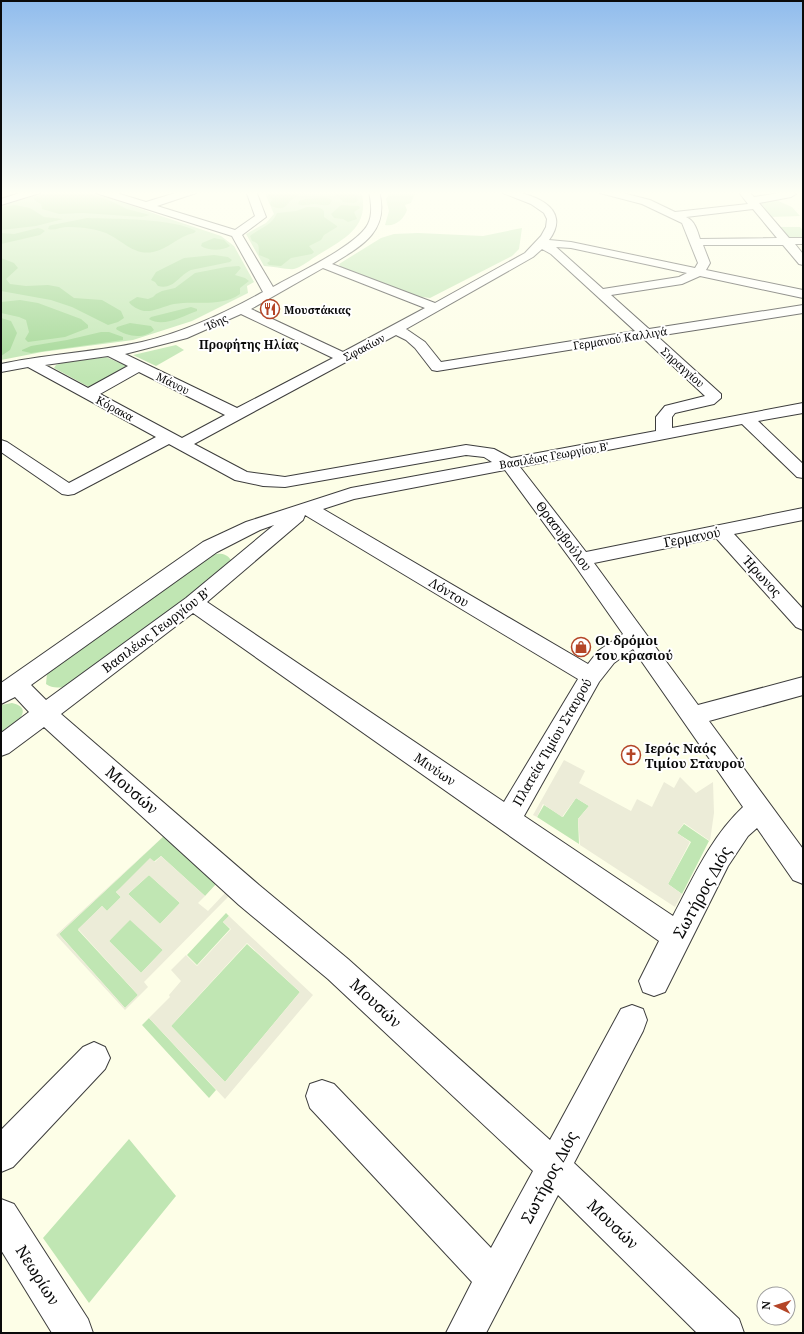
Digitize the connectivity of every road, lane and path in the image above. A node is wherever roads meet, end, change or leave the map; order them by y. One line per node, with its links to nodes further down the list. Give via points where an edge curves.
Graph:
1 (247, 253): 11 (street)
2 (339, 253): 9 (street, Ίδης)
3 (531, 253): 14 (street, Σφακίων)
4 (556, 253): 12 (street, Σηραγγίου)
5 (610, 253): 10 (street)
6 (700, 253): 10 (street, via 704,263)
7 (796, 253): 8 (street)
8 (803, 261)
9 (322, 264): 11 (street, Ίδης); 14 (street)
10 (699, 272): 12 (street, via 675,281); 13 (street)
11 (270, 293): 15 (street, Ίδης)
12 (601, 294): 18 (street, Σηραγγίου)
13 (803, 294)
14 (436, 308): 17 (street, Σφακίων)
15 (240, 309): 19 (street, Ίδης, via 184,335 135,348); 20 (street)
16 (803, 309): 18 (street, Γερμανού Καλλιγά)
17 (397, 330): 18 (street, Γερμανού Καλλιγά, via 414,338 437,367); 20 (street, Σφακίων)
18 (646, 334): 28 (street, Σηραγγίου, via 714,396 709,401 670,409 664,417)
19 (108, 351): 21 (street, Ίδης); 22 (street, Μάνου)
20 (344, 358): 26 (street, Σφακίων)
21 (29, 362): 23 (street, Ίδης); 24 (street, Κόρακα)
22 (139, 366): 24 (street); 26 (street, Μάνου)
23 (1, 368)
24 (88, 394): 29 (street, Κόρακα)
25 (803, 408): 27 (street, Βασιλέως Γεωργίου Β')
26 (238, 415): 29 (street, Σφακίων)
27 (746, 419): 28 (street, Βασιλέως Γεωργίου Β'); 33 (street)
28 (664, 435): 32 (street, Βασιλέως Γεωργίου Β')
29 (176, 441): 30 (street, Σφακίων, via 68,490); 31 (street, Κόρακα)
30 (1, 445)
31 (200, 454): 32 (street, Θρασυβούλου, via 241,476 273,482 473,450 488,453)
32 (509, 464): 34 (street, Βασιλέως Γεωργίου Β', via 351,494); 37 (street, Θρασυβούλου)
33 (803, 473)
34 (307, 508): 38 (street, Βασιλέως Γεωργίου Β'); 41 (street, Λόντου); 43 (street, Βασιλέως Γεωργίου Β', via 253,526 210,547)
35 (803, 514): 36 (street, Γερμανού)
36 (721, 531): 37 (street, Γερμανού); 39 (street, Ήρωνος)
37 (581, 559): 40 (street, Θρασυβούλου)
38 (194, 603): 44 (street, Βασιλέως Γεωργίου Β'); 48 (street, Μινύων)
39 (803, 622)
40 (635, 636): 41 (street, Πλατεία Τιμίου Σταυρού, via 606,657); 45 (street, Θρασυβούλου)
41 (591, 676): 48 (street, Πλατεία Τιμίου Σταυρού)
42 (803, 686): 45 (street)
43 (8, 689): 44 (street, Μουσών)
44 (45, 714): 46 (street, Βασιλέως Γεωργίου Β'); 56 (street, Μουσών, via 249,895 338,969)
45 (692, 716): 47 (street, Θρασυβούλου)
46 (1, 746)
47 (759, 809): 49 (street, Θρασυβούλου); 50 (street, Σωτήρος Διός, via 739,828 719,857)
48 (508, 819): 50 (street, Μινύων)
49 (803, 871)
50 (677, 936): 51 (street, Σωτήρος Διός)
51 (654, 981)
52 (632, 1020): 56 (street, Σωτήρος Διός)
53 (94, 1058): 55 (street)
54 (322, 1096): 58 (street)
55 (1, 1155)
56 (554, 1167): 58 (street, Σωτήρος Διός); 61 (street, Μουσών)
57 (1, 1217): 59 (street, Νεωρίων)
58 (494, 1278): 60 (street, Σωτήρος Διός)
59 (74, 1333)
60 (465, 1333)
61 (725, 1333)

